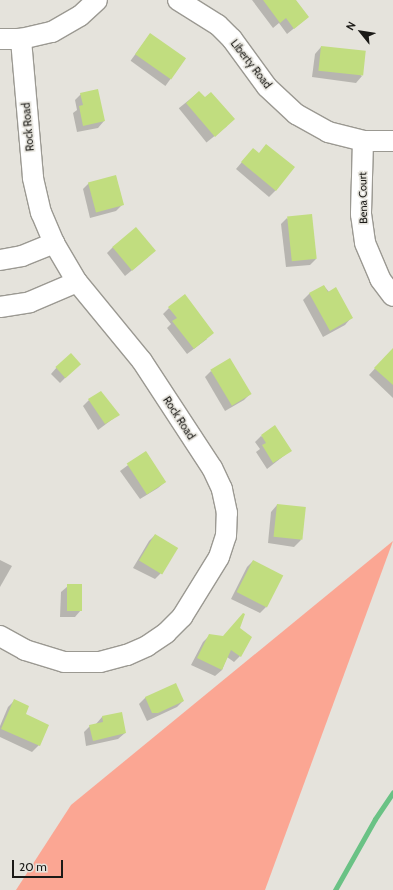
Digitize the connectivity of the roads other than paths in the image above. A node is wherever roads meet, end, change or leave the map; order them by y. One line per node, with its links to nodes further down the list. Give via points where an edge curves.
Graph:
1 (97, 0): 4 (street, via 80,16 52,32)
2 (178, 0): 5 (street, Liberty Road, via 218,25 267,87 296,114 328,132)
3 (0, 39): 4 (street)
4 (21, 39): 7 (street, Rock Road, via 33,177 41,212)
5 (363, 141): 6 (street, Liberty Road); 10 (street, Bena Court, via 361,214 365,243 380,279)
6 (393, 141)
7 (54, 243): 8 (street, via 22,256); 9 (street, Rock Road)
8 (0, 260)
9 (77, 282): 11 (street, via 30,302); 12 (street, Rock Road, via 142,361 212,468 222,488 226,507 226,536 219,557 182,617 147,646 127,655 100,662 64,662 25,650)
10 (393, 296)
11 (0, 307)
12 (0, 636)

